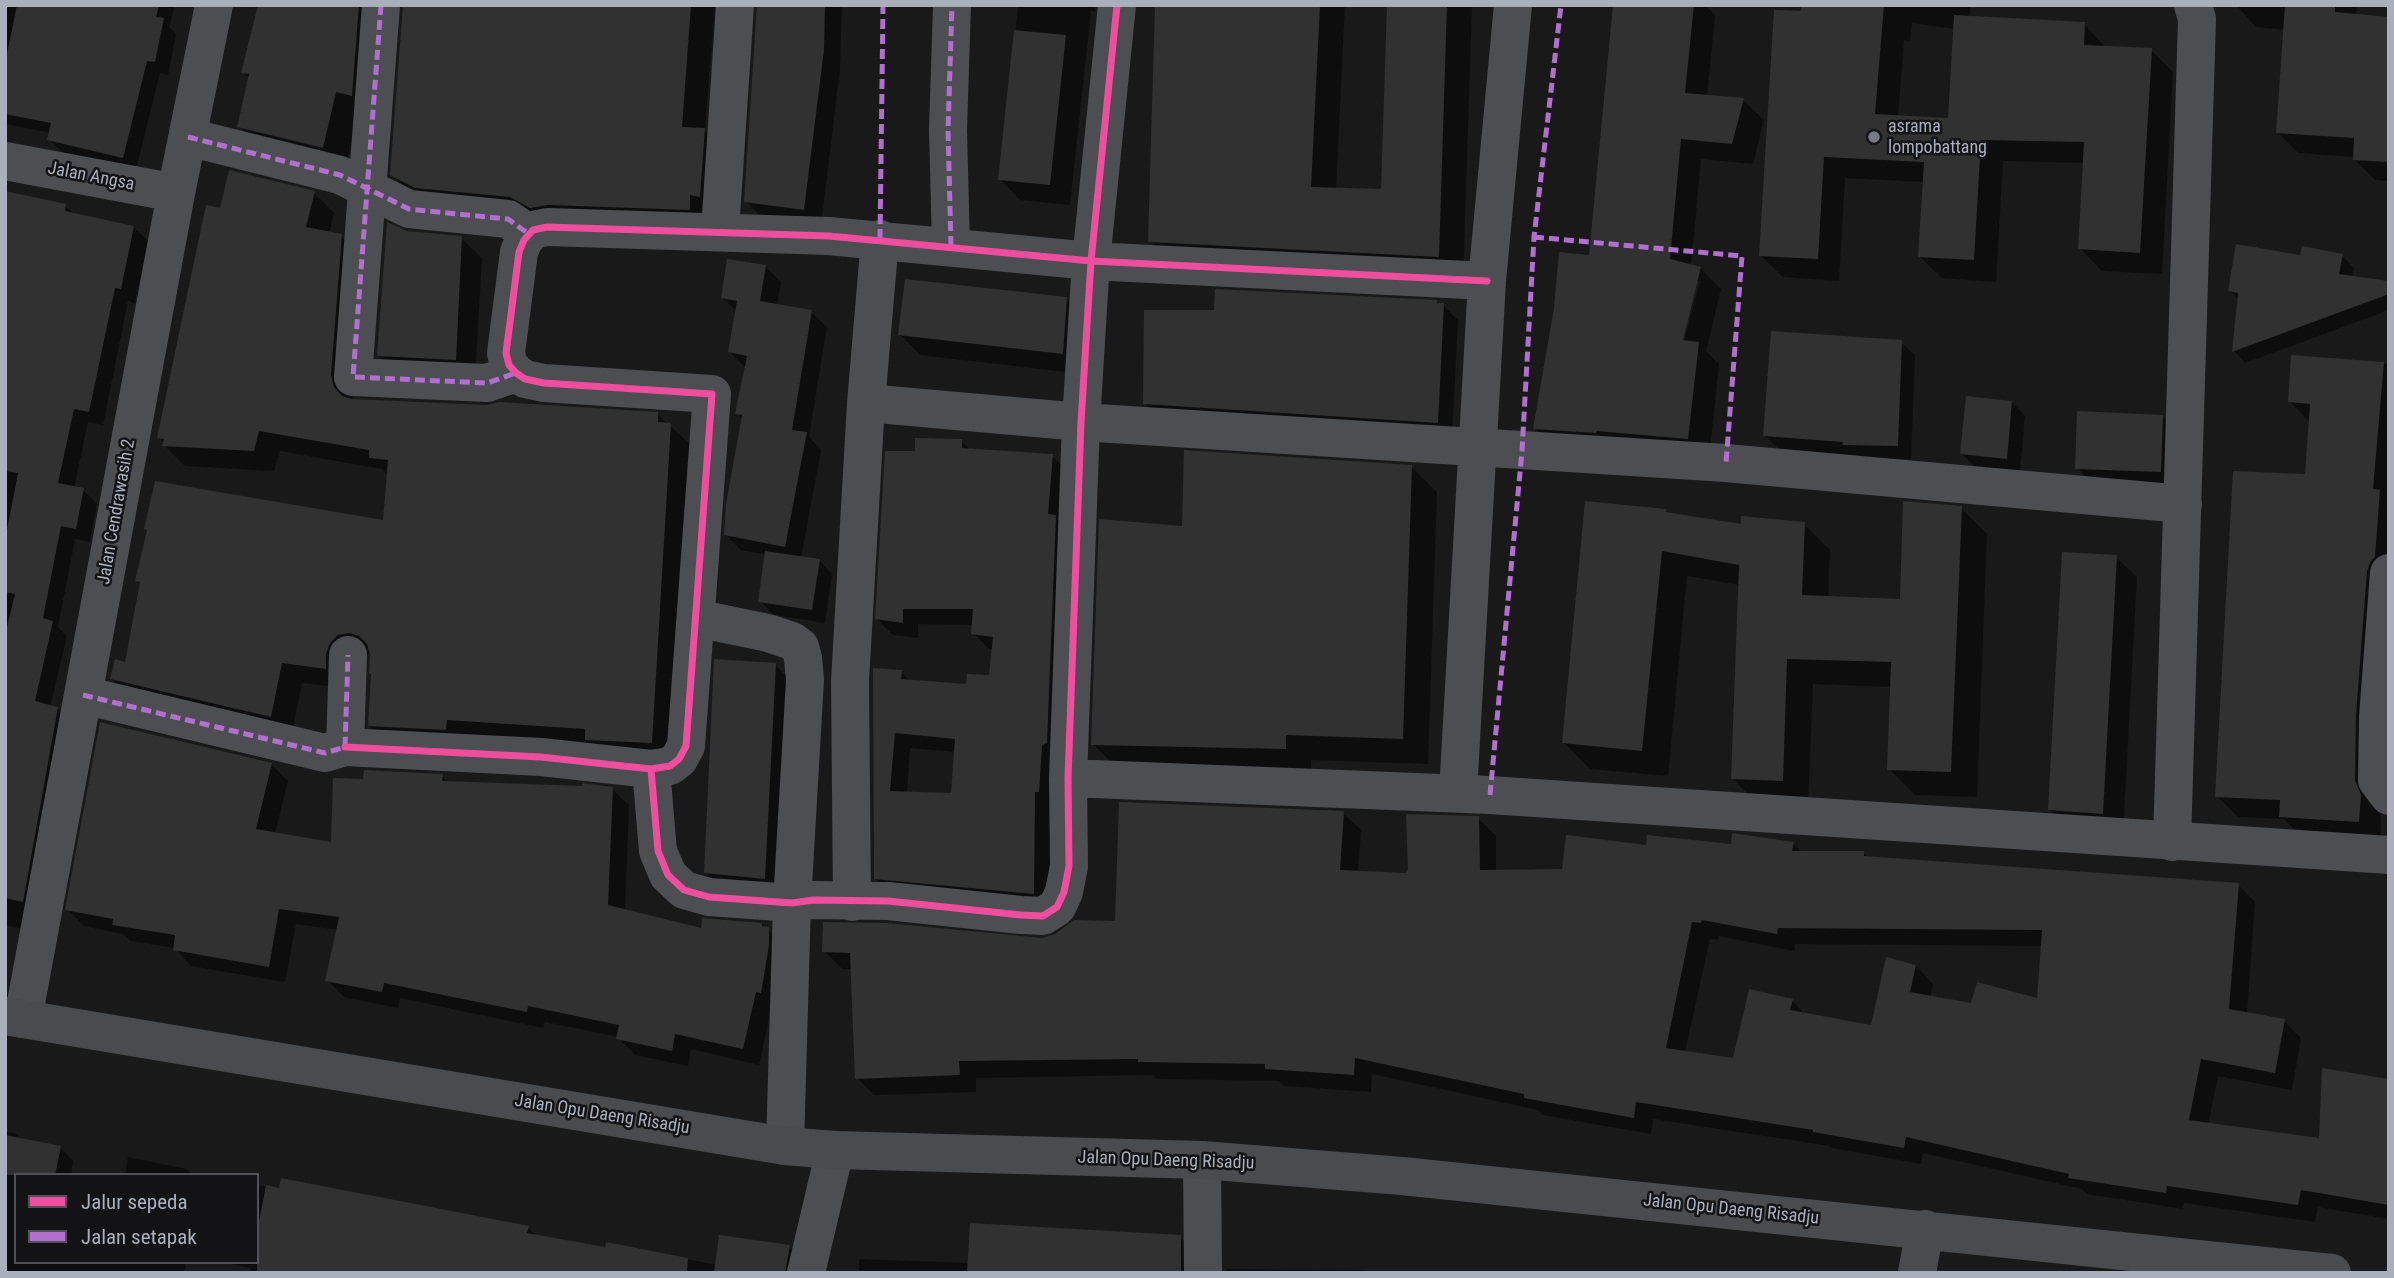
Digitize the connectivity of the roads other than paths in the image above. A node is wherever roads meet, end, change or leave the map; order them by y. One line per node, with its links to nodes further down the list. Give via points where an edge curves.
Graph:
1 (214, 5): 8 (street, Jalan Cendrawasih 2)
2 (381, 5): 10 (street)
3 (734, 5): 12 (street)
4 (952, 5): 15 (street)
5 (1117, 5): 16 (street)
6 (1513, 5): 17 (street)
7 (2193, 5): 22 (street, via 2197,19)
8 (188, 137): 10 (street, via 340,175); 11 (street, Jalan Cendrawasih 2)
9 (5, 160): 11 (street, Jalan Angsa)
10 (367, 187): 13 (street, via 409,209 508,219); 18 (street, via 353,377 487,383)
11 (176, 193): 27 (street, Jalan Cendrawasih 2)
12 (720, 231): 13 (street, via 547,227); 14 (street)
13 (529, 234): 18 (street, via 519,252 506,353)
14 (858, 238): 15 (street); 19 (street)
15 (951, 246): 16 (street)
16 (1091, 261): 17 (street); 20 (street)
17 (1487, 281): 21 (street)
18 (516, 373): 24 (street, via 544,383 712,394)
19 (866, 403): 20 (street); 26 (street)
20 (1081, 422): 21 (street); 30 (street)
21 (1477, 446): 22 (street); 31 (street)
22 (2183, 504): 33 (street)
23 (2389, 573): 32 (street, via 2377,780)
24 (696, 618): 26 (street, via 792,640 803,658); 29 (street, via 686,746 670,766)
25 (348, 655): 28 (street)
26 (829, 681): 35 (street); 35 (street)
27 (83, 695): 28 (street, via 325,753); 36 (street, Jalan Cendrawasih 2)
28 (345, 747): 29 (street, via 541,757)
29 (651, 769): 35 (street, via 658,851 668,876 684,890 709,897)
30 (1068, 778): 31 (street); 35 (street, via 1069,866 1057,907 1044,916 888,901)
31 (1458, 793): 33 (street)
32 (2389, 796)
33 (2172, 842): 34 (street)
34 (2389, 855)
35 (825, 902): 37 (street)
36 (14, 1018): 37 (main road, Jalan Opu Daeng Risadju)
37 (785, 1146): 38 (main road, Jalan Opu Daeng Risadju)
38 (835, 1150): 39 (main road, Jalan Opu Daeng Risadju); 41 (street)
39 (1202, 1160): 40 (main road, Jalan Opu Daeng Risadju); 42 (street)
40 (1925, 1230): 43 (main road); 44 (main road, Jalan Opu Daeng Risadju)
41 (806, 1273)
42 (1203, 1273)
43 (1917, 1273)
44 (2333, 1273)

